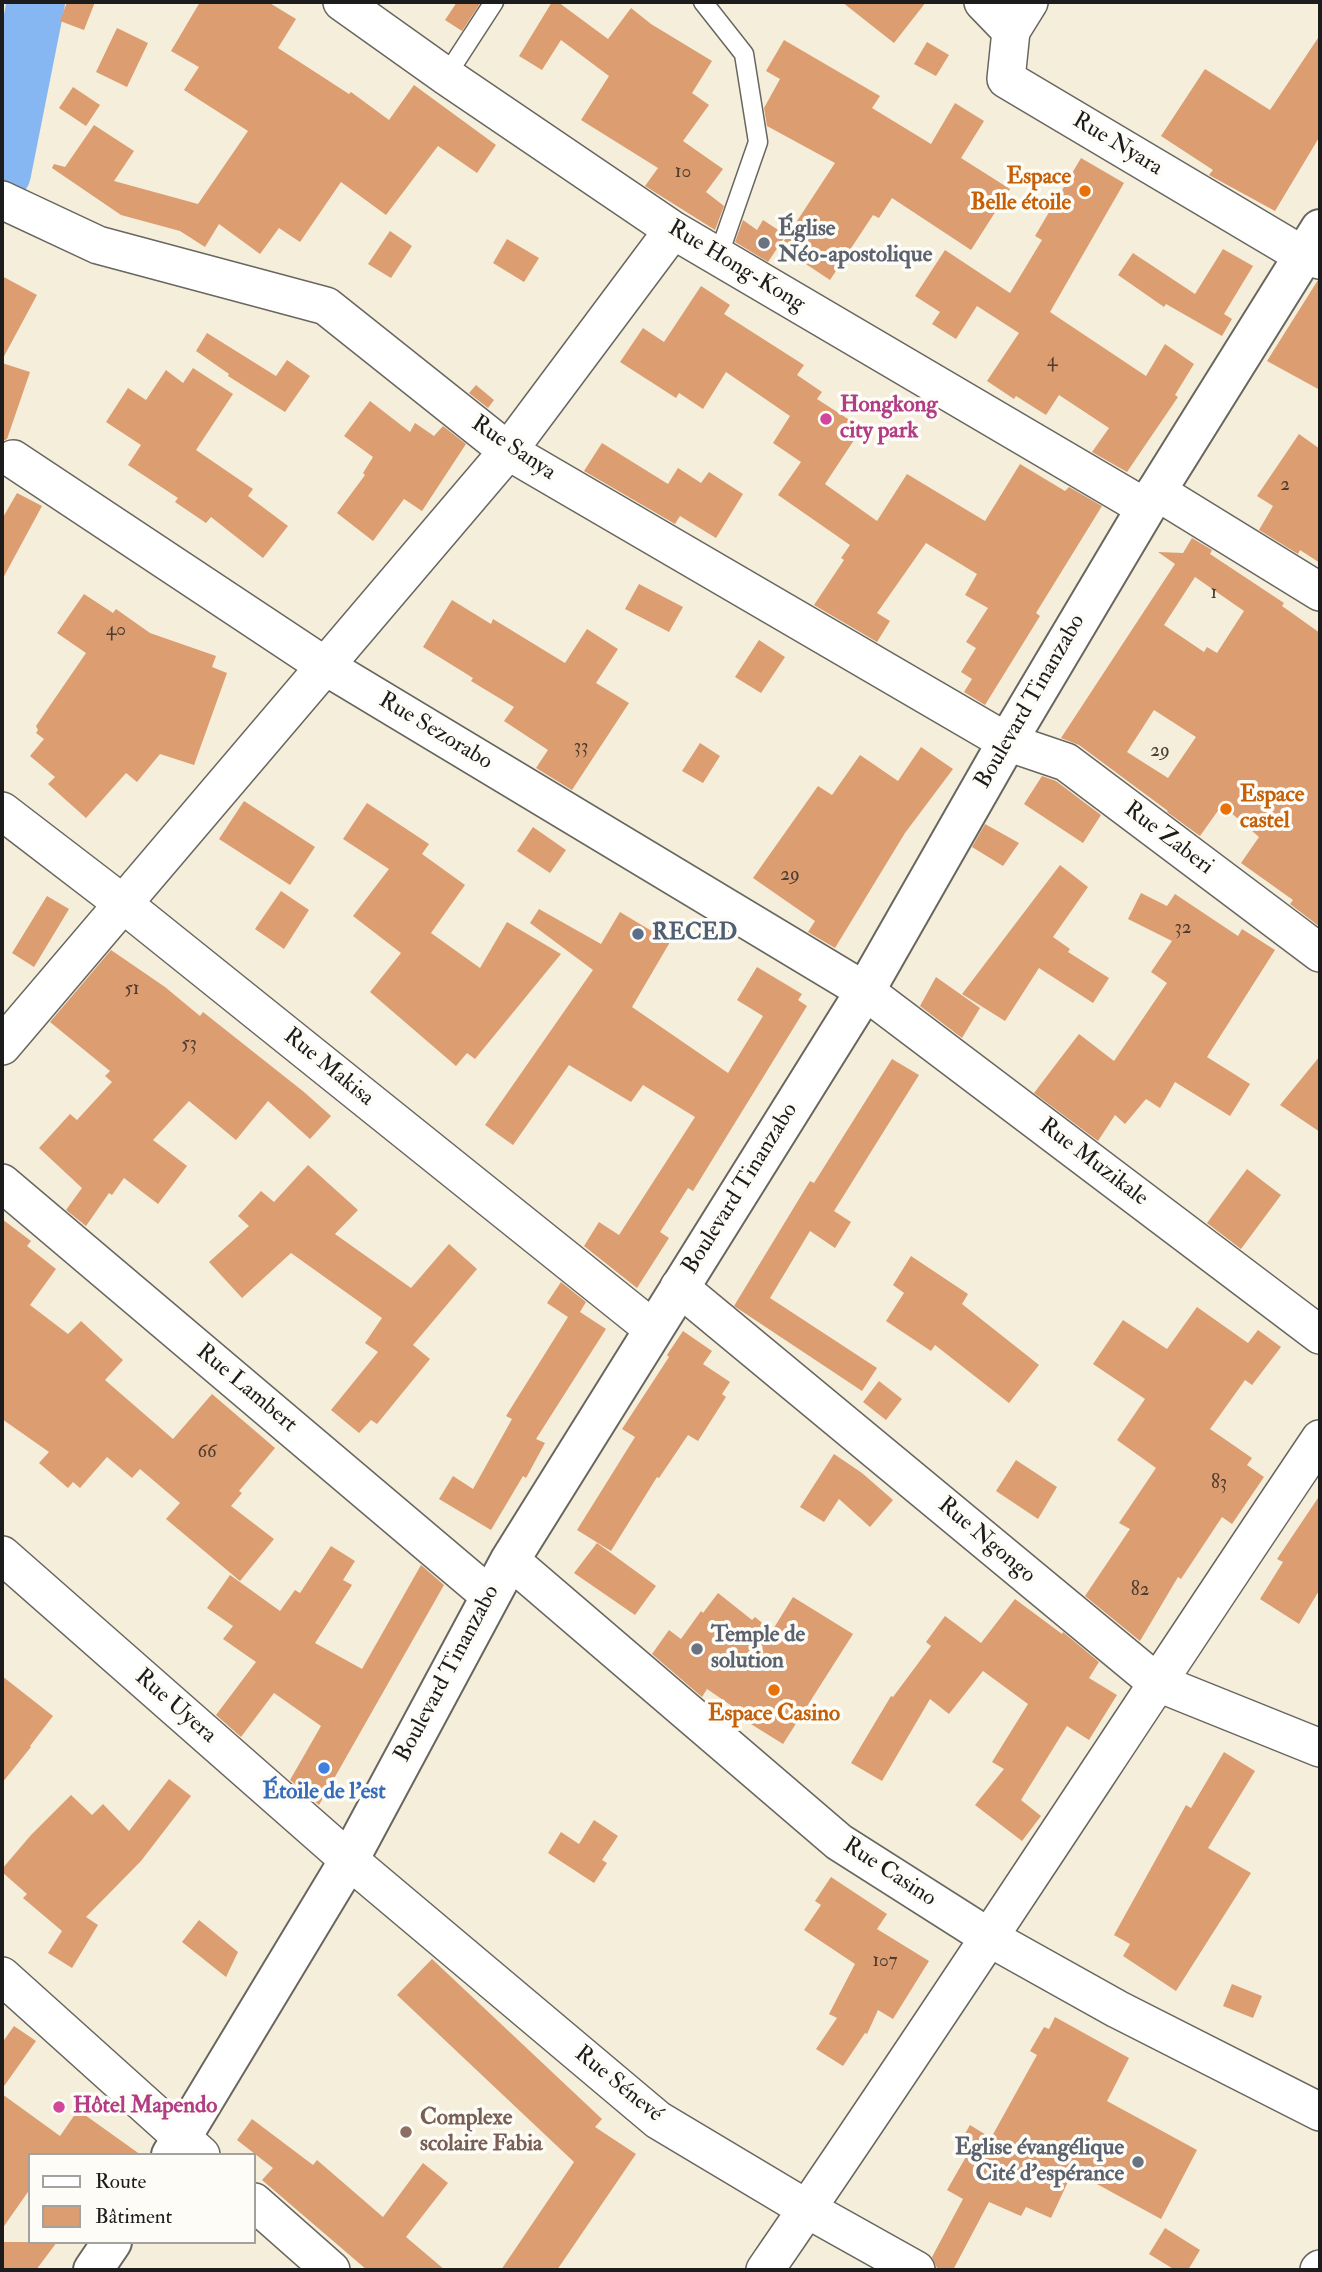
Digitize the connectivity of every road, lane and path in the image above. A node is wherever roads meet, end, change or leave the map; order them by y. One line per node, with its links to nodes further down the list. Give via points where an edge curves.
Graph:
1 (342, 2): 6 (street, Rue Hong-Kong)
2 (494, 2): 6 (lane)
3 (703, 2): 10 (lane, via 744,54 758,142)
4 (983, 2): 5 (street, Rue Nyara)
5 (1020, 17): 9 (street, Rue Nyara, via 1006,79)
6 (446, 76): 8 (street, Rue Hong-Kong)
7 (3, 201): 11 (street, Rue Sanya, via 98,245 326,306)
8 (673, 230): 10 (street, Rue Hong-Kong); 11 (street)
9 (1315, 248): 13 (street, Boulevard Tinanzabo)
10 (718, 257): 13 (street, Rue Hong-Kong)
11 (508, 451): 15 (street); 16 (street, Rue Sanya)
12 (13, 459): 15 (street, Rue Sezorabo)
13 (1151, 500): 14 (street, Rue Hong-Kong); 16 (street, Boulevard Tinanzabo)
14 (1320, 592)
15 (325, 666): 18 (street); 20 (street, Rue Sezorabo)
16 (1007, 742): 19 (street, Rue Zaberi, via 1066,762); 20 (street, Boulevard Tinanzabo)
17 (2, 811): 18 (street, Rue Makisa)
18 (122, 903): 21 (street); 24 (street, Rue Makisa)
19 (1320, 953)
20 (865, 991): 23 (street, Boulevard Tinanzabo); 25 (street, Rue Muzikale)
21 (2, 1046)
22 (2, 1183): 29 (street, Rue Lambert)
23 (679, 1287): 24 (street, Boulevard Tinanzabo); 30 (street, Rue Ngongo)
24 (653, 1329): 28 (street, Boulevard Tinanzabo)
25 (1320, 1335)
26 (1320, 1439): 30 (street)
27 (2, 1555): 32 (street, Rue Uyera)
28 (510, 1560): 29 (street, Boulevard Tinanzabo); 33 (street, Rue Casino, via 839,1842)
29 (490, 1596): 32 (street, Boulevard Tinanzabo)
30 (1156, 1682): 31 (street, Rue Ngongo); 33 (street)
31 (1320, 1748)
32 (349, 1860): 36 (street, Boulevard Tinanzabo); 38 (street, Rue Sénevé, via 658,2120)
33 (990, 1938): 35 (street, Rue Casino, via 1117,2009); 38 (street)
34 (2, 1976): 36 (street)
35 (1320, 2112)
36 (185, 2149)
37 (256, 2204): 41 (street)
38 (807, 2209): 42 (street); 43 (street, Rue Sénevé)
39 (111, 2244): 40 (street)
40 (93, 2270)
41 (331, 2270)
42 (765, 2270)
43 (916, 2270)

